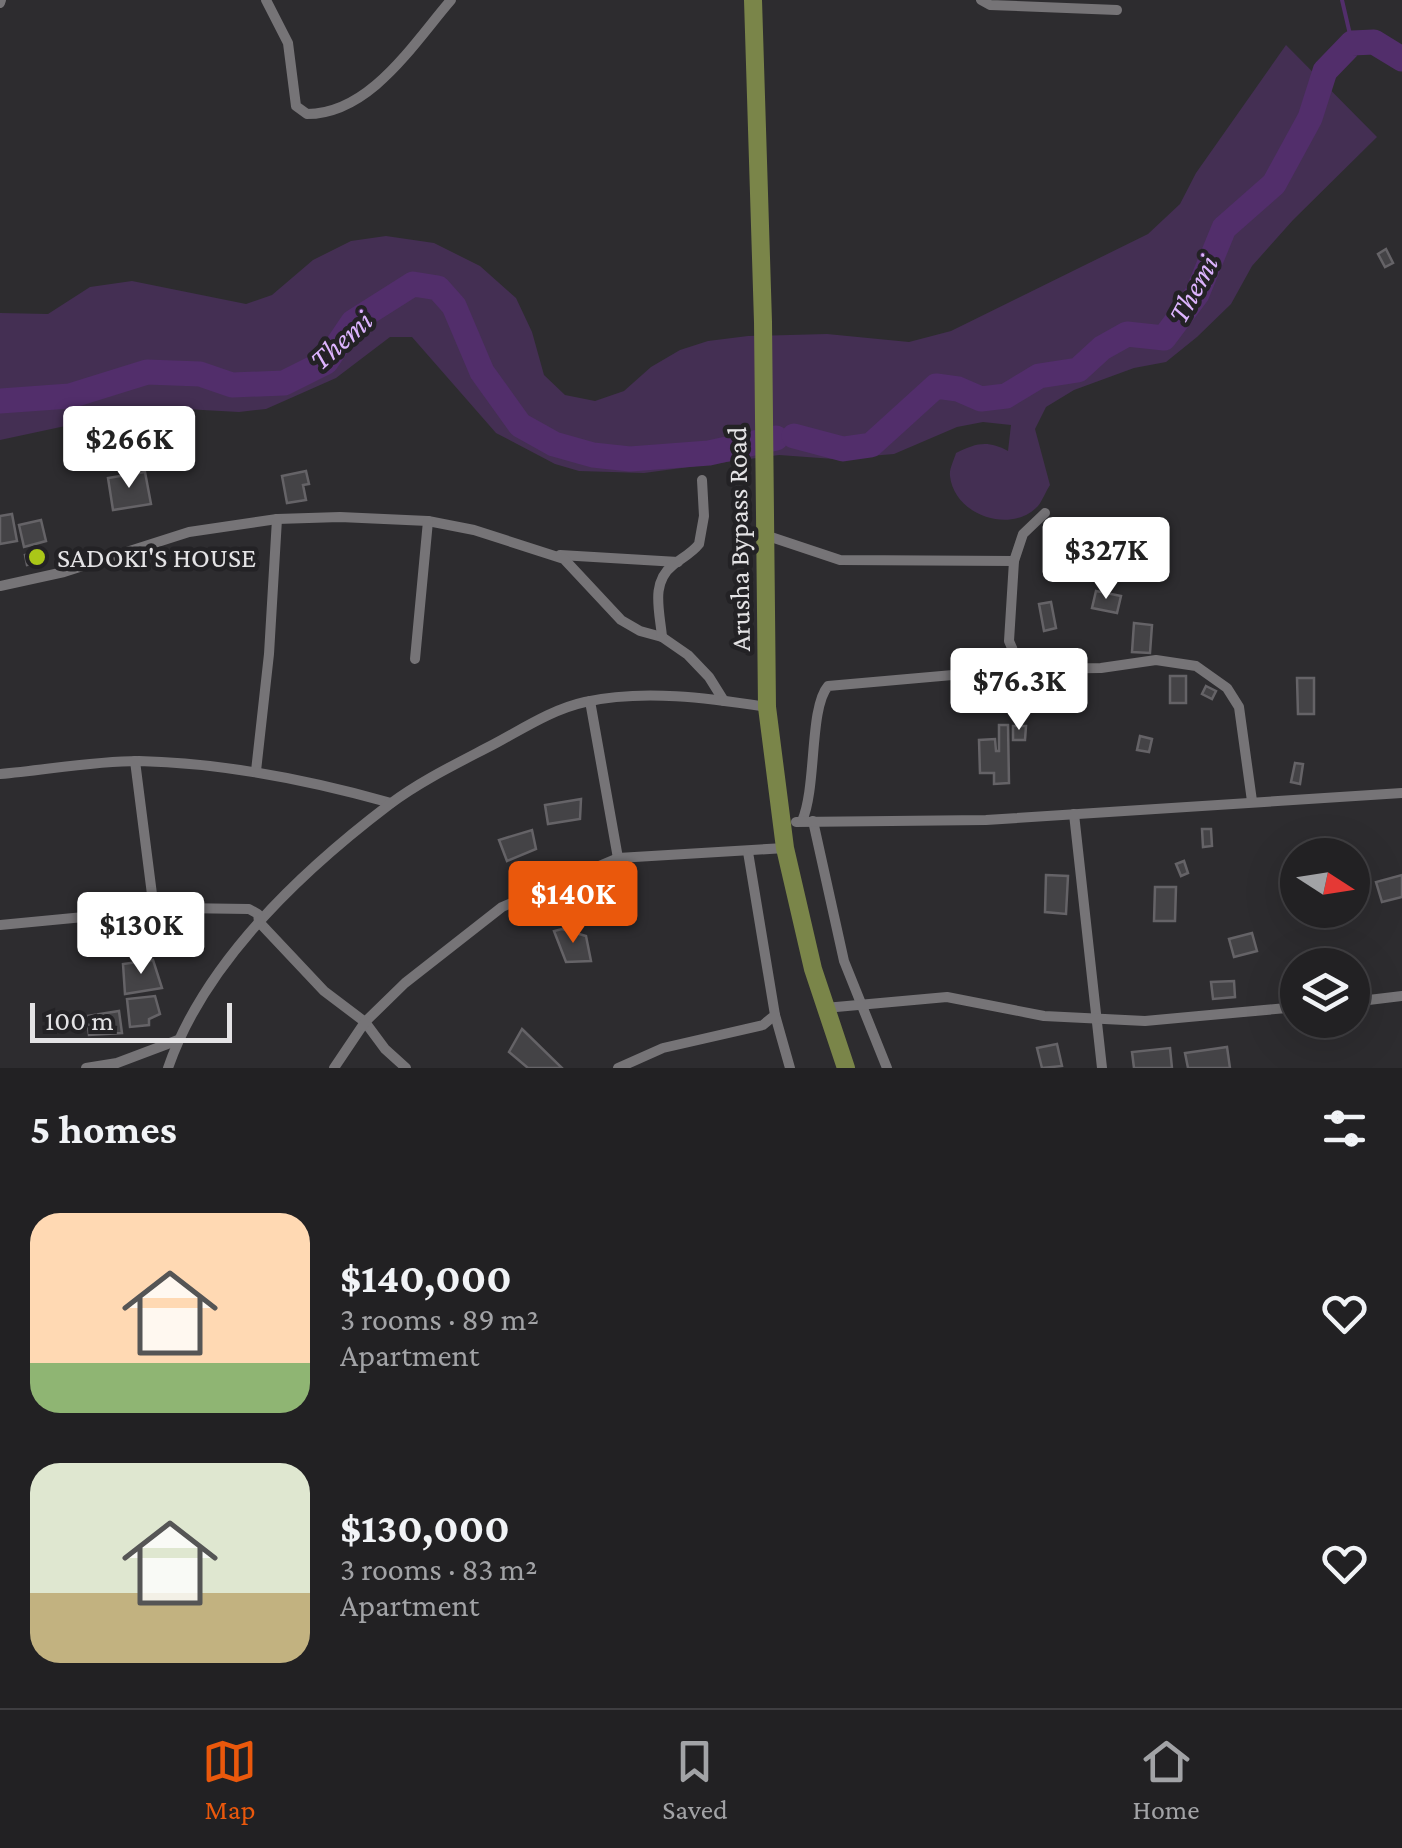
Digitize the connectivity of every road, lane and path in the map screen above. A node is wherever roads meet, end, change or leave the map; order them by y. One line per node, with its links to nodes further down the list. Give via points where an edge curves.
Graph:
1 (266, 0): 2 (street, via 288,43 296,106 306,114 356,101)
2 (450, 0)
3 (753, 0): 10 (main road, Arusha Bypass Road)
4 (981, 0): 5 (street)
5 (1117, 10)
6 (702, 480): 13 (street, via 699,544)
7 (1046, 513): 12 (street, via 1022,534)
8 (277, 519): 9 (street); 14 (street, via 189,532); 22 (street)
9 (428, 521): 11 (street); 16 (street)
10 (765, 536): 12 (street, via 840,560); 20 (main road, Arusha Bypass Road)
11 (550, 555): 13 (street); 15 (street, via 574,567 622,620)
12 (1014, 561): 17 (street, via 1009,642)
13 (678, 562): 15 (street, via 658,589)
14 (0, 586)
15 (662, 637): 19 (street, via 699,666)
16 (415, 659)
17 (1020, 669): 25 (street, via 1156,660 1196,666 1228,688 1239,707); 28 (street, via 828,686 818,706)
18 (590, 701): 19 (street); 26 (street, via 510,735); 32 (street)
19 (724, 701): 20 (street)
20 (767, 708): 29 (main road, Arusha Bypass Road)
21 (135, 761): 22 (street); 23 (street); 33 (street)
22 (256, 771): 26 (street)
23 (0, 774)
24 (1402, 793): 25 (street)
25 (1252, 801): 27 (street)
26 (392, 803): 34 (street)
27 (1074, 814): 28 (street); 42 (street)
28 (807, 821): 29 (street); 38 (street, via 844,961)
29 (780, 822): 30 (main road, Arusha Bypass Road)
30 (785, 848): 31 (street); 39 (main road, Arusha Bypass Road)
31 (748, 852): 32 (street); 41 (street)
32 (618, 858): 43 (street, via 502,907)
33 (154, 910): 34 (street, via 249,909); 35 (street)
34 (259, 922): 43 (street, via 324,991); 44 (street, via 209,986)
35 (0, 925)
36 (1402, 996): 37 (street)
37 (1370, 1000)
38 (863, 1003): 39 (street); 42 (street, via 946,997); 53 (street)
39 (824, 1008): 52 (main road, Arusha Bypass Road)
40 (1280, 1009): 42 (street)
41 (776, 1015): 50 (street, via 763,1025 664,1048); 51 (street)
42 (1099, 1021): 54 (street)
43 (365, 1022): 48 (street); 49 (street)
44 (178, 1040): 45 (street); 47 (street)
45 (116, 1066): 46 (street)
46 (86, 1068)
47 (168, 1068)
48 (334, 1068)
49 (406, 1068)
50 (618, 1068)
51 (790, 1068)
52 (846, 1068)
53 (887, 1068)
54 (1102, 1068)

